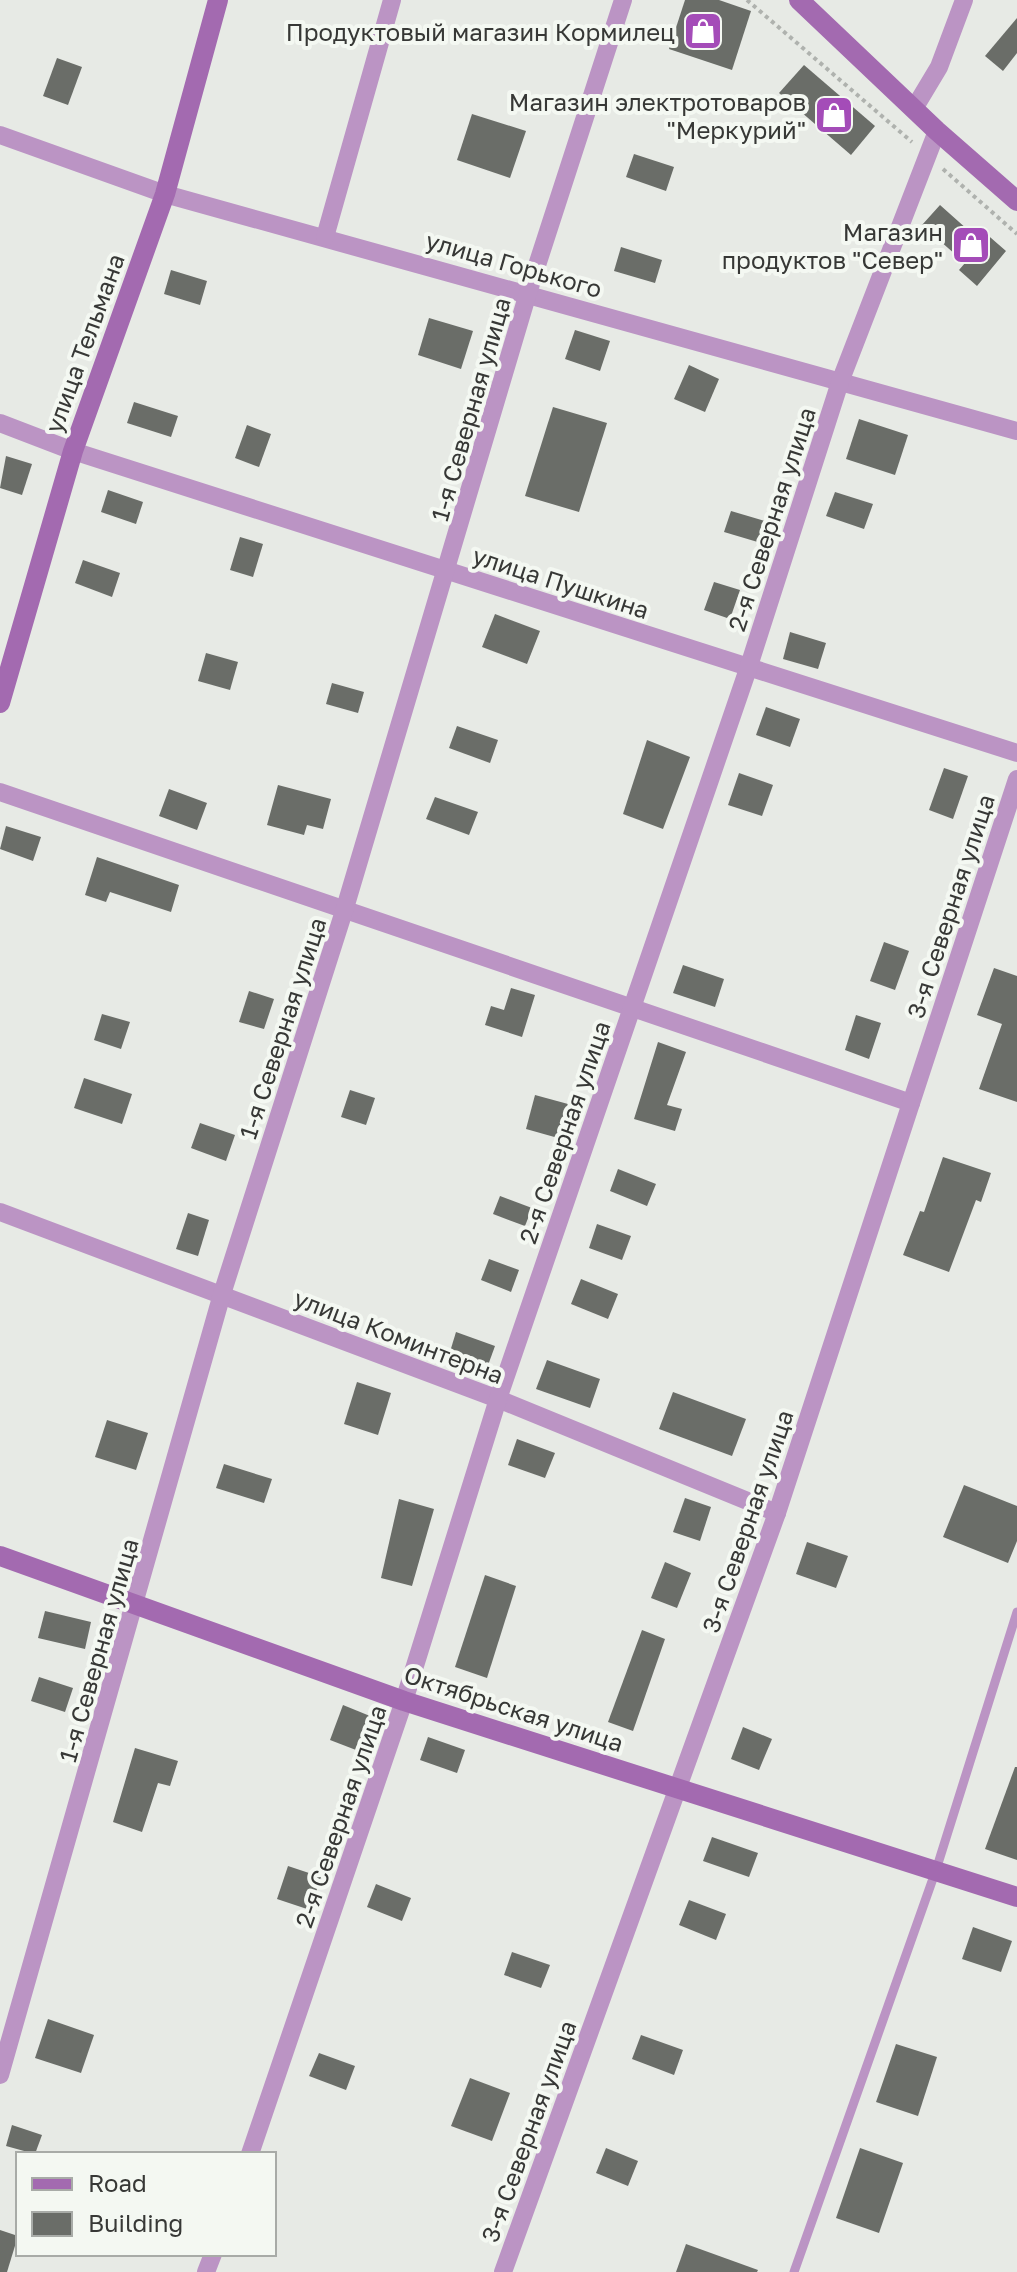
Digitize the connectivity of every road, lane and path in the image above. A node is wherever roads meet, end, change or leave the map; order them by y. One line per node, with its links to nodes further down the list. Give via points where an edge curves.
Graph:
1 (218, 0): 11 (street, улица Тельмана)
2 (392, 0): 14 (street)
3 (623, 0): 15 (street, 1-я Северная улица)
4 (747, 0): 10 (path)
5 (799, 0): 7 (street)
6 (964, 0): 7 (street, via 939,67)
7 (915, 107): 8 (street)
8 (937, 131): 10 (street, 2-я Северная улица); 12 (street)
9 (0, 135): 11 (street, улица Горького)
10 (927, 155): 13 (path); 16 (street, 2-я Северная улица)
11 (165, 194): 14 (street, улица Горького); 19 (street, улица Тельмана)
12 (1017, 201)
13 (1017, 234)
14 (325, 237): 15 (street, улица Горького)
15 (528, 293): 16 (street, улица Горького); 20 (street, 1-я Северная улица)
16 (840, 382): 18 (street, улица Горького); 21 (street, 2-я Северная улица)
17 (0, 423): 19 (street, улица Пушкина)
18 (1017, 431)
19 (73, 451): 20 (street, улица Пушкина); 22 (street, улица Тельмана)
20 (448, 570): 21 (street, улица Пушкина); 26 (street, 1-я Северная улица)
21 (748, 669): 23 (street, улица Пушкина); 27 (street, 2-я Северная улица)
22 (0, 703)
23 (1017, 753)
24 (1017, 779): 28 (street, 3-я Северная улица)
25 (0, 792): 26 (street)
26 (345, 908): 27 (street); 30 (street, 1-я Северная улица)
27 (632, 1009): 28 (street); 31 (street, 2-я Северная улица)
28 (911, 1103): 32 (street, 3-я Северная улица)
29 (0, 1212): 30 (street, улица Коминтерна)
30 (222, 1294): 31 (street, улица Коминтерна); 34 (street, 1-я Северная улица)
31 (498, 1399): 32 (street, улица Коминтерна); 36 (street, 2-я Северная улица)
32 (777, 1513): 37 (street, 3-я Северная улица)
33 (0, 1556): 34 (street, Октябрьская улица)
34 (137, 1603): 36 (street, Октябрьская улица); 40 (street, 1-я Северная улица)
35 (1017, 1612): 38 (lane)
36 (404, 1701): 37 (street, Октябрьская улица); 41 (street, 2-я Северная улица)
37 (678, 1787): 38 (street, Октябрьская улица); 42 (street, 3-я Северная улица)
38 (936, 1870): 39 (street, Октябрьская улица); 43 (lane)
39 (1017, 1897)
40 (0, 2075)
41 (251, 2152)
42 (503, 2272)
43 (794, 2272)

